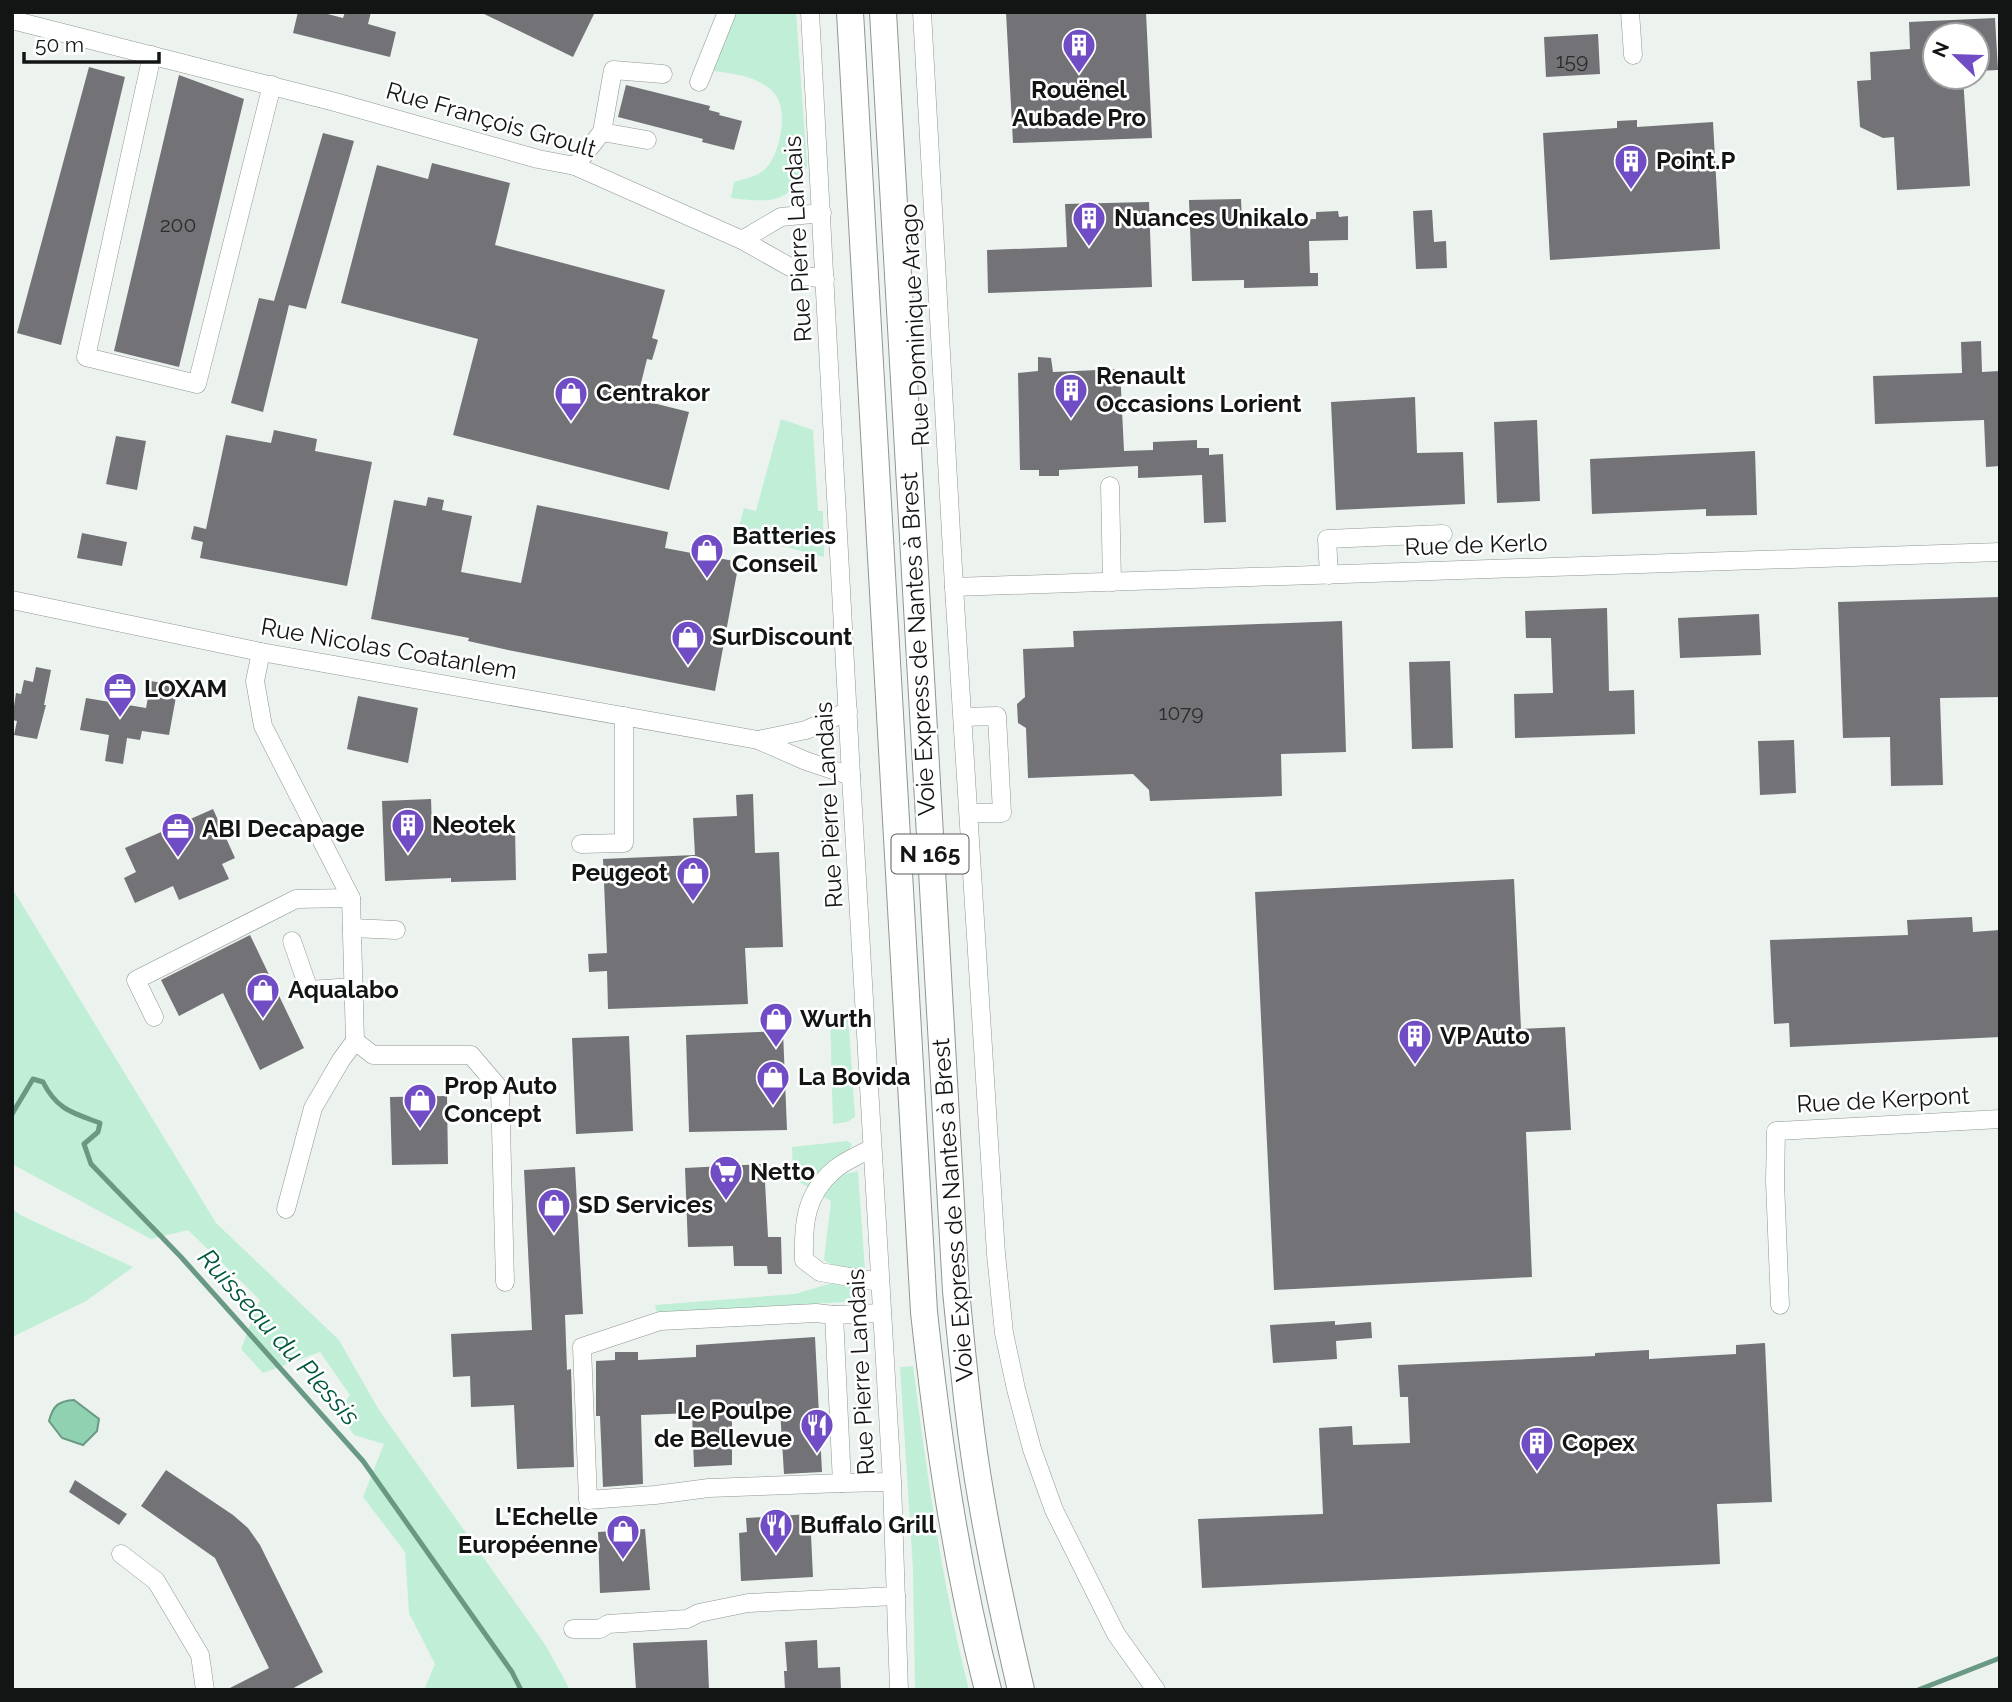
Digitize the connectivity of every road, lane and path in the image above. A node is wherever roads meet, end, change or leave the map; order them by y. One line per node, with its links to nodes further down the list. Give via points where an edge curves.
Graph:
1 (727, 12): 11 (street)
2 (810, 12): 16 (street, Rue Pierre Landais)
3 (850, 12): 56 (highway, Voie Express de Nantes à Brest / N 165, via 924,1312 952,1525)
4 (883, 12): 57 (highway, Voie Express de Nantes à Brest / N 165, via 956,1291 981,1496)
5 (922, 12): 24 (street, Rue Dominique Arago)
6 (1630, 12): 8 (street)
7 (12, 20): 9 (street, Rue François Groult)
8 (1633, 55)
9 (161, 57): 12 (street, Rue François Groult); 12 (street, via 86,357 197,384)
10 (663, 74): 13 (street, via 613,70)
11 (699, 82)
12 (272, 85): 15 (street, Rue François Groult)
13 (603, 132): 14 (street); 15 (street)
14 (647, 140)
15 (575, 166): 17 (street, Rue François Groult)
16 (822, 213): 17 (street, via 781,218); 18 (street, Rue Pierre Landais)
17 (742, 240): 18 (street, Rue François Groult, via 806,276)
18 (825, 279): 27 (street, Rue Pierre Landais)
19 (1110, 486): 23 (street)
20 (1443, 534): 22 (street, via 1327,539)
21 (2000, 552): 22 (street, Rue de Kerlo)
22 (1329, 575): 23 (street, Rue de Kerlo)
23 (1112, 582): 24 (street, Rue de Kerlo)
24 (954, 587): 29 (street, Rue Dominique Arago)
25 (12, 600): 26 (street, Rue Nicolas Coatanlem)
26 (261, 652): 28 (street, Rue Nicolas Coatanlem); 34 (street, via 255,681 263,726)
27 (848, 711): 30 (street, Rue Nicolas Coatanlem, via 806,730); 31 (street, Rue Pierre Landais)
28 (624, 716): 30 (street, Rue Nicolas Coatanlem); 33 (street, via 624,843)
29 (963, 717): 32 (street, Rue Dominique Arago); 32 (street, via 997,716 1002,813)
30 (758, 740): 31 (street, Rue Nicolas Coatanlem)
31 (851, 776): 42 (street, Rue Pierre Landais)
32 (969, 813): 58 (street, Rue Dominique Arago, via 1004,1333 1032,1449 1054,1510 1116,1634)
33 (581, 844)
34 (351, 898): 35 (street); 39 (street, via 296,900 136,980)
35 (352, 928): 36 (street); 38 (street)
36 (396, 930)
37 (292, 942): 38 (street, via 309,990)
38 (354, 987): 40 (street)
39 (154, 1017)
40 (355, 1041): 43 (street, via 313,1108); 44 (street, via 373,1055 471,1055 500,1090)
41 (2000, 1119): 46 (street, Rue de Kerpont, via 1776,1131)
42 (872, 1148): 45 (street, Rue Pierre Landais); 45 (street, via 835,1168 814,1193 803,1227 804,1260 820,1272)
43 (286, 1209)
44 (505, 1282)
45 (880, 1282): 47 (street, Rue Pierre Landais)
46 (1780, 1305)
47 (882, 1313): 48 (street); 49 (street, Rue Pierre Landais)
48 (834, 1315): 50 (street); 50 (street, via 660,1321 582,1346 588,1500 709,1488)
49 (892, 1482): 50 (street); 52 (street, Rue Pierre Landais)
50 (842, 1483)
51 (121, 1554): 54 (street, via 156,1581 200,1655)
52 (896, 1596): 53 (street, via 748,1602 687,1619); 55 (street, Rue Pierre Landais)
53 (573, 1629)
54 (205, 1690)
55 (899, 1690)
56 (988, 1690)
57 (1021, 1690)
58 (1156, 1690)

